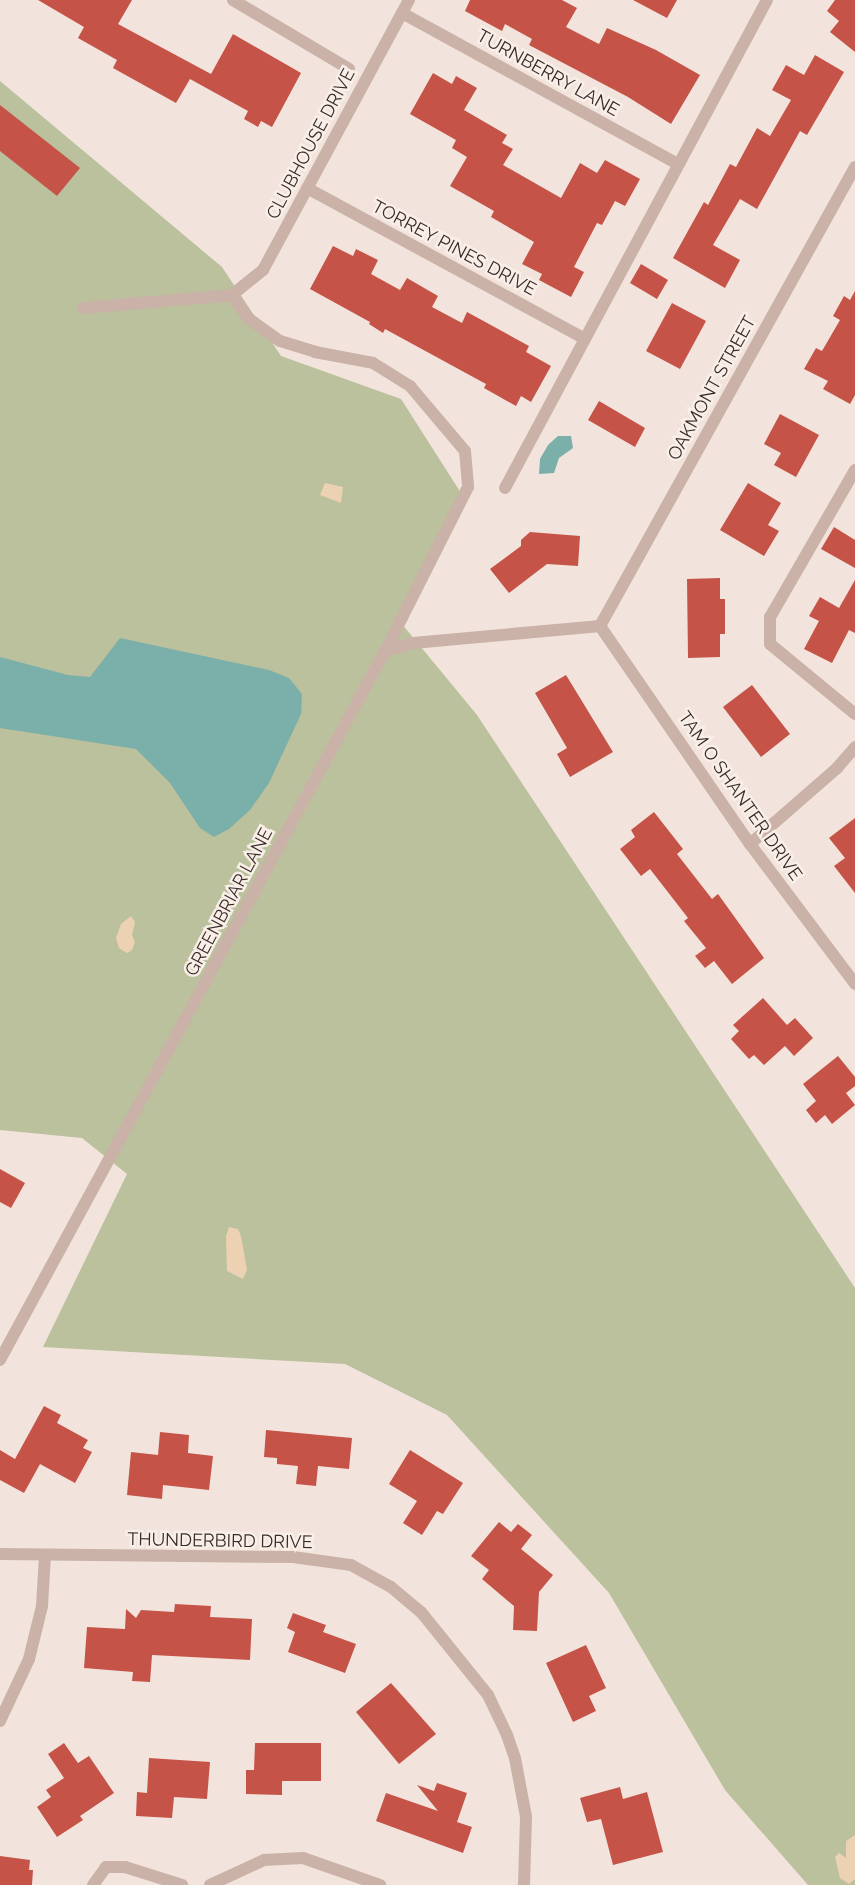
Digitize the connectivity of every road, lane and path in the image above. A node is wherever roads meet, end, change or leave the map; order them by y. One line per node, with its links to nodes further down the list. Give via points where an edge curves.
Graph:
1 (233, 0): 5 (street)
2 (409, 0): 4 (street, CLUBHOUSE DRIVE)
3 (767, 0): 6 (street)
4 (402, 13): 6 (street, TURNBERRY LANE); 8 (street, CLUBHOUSE DRIVE)
5 (349, 69)
6 (678, 164): 11 (street)
7 (855, 167): 14 (street, OAKMONT STREET)
8 (307, 188): 9 (street, CLUBHOUSE DRIVE, via 263,270); 11 (street, TORREY PINES DRIVE)
9 (232, 295): 10 (street); 15 (street, GREENBRIAR LANE, via 248,318 280,341 315,352 373,363 410,386 465,450 468,487)
10 (83, 308)
11 (585, 339): 13 (street)
12 (855, 470): 16 (street, via 770,616 770,644)
13 (505, 488)
14 (600, 626): 15 (street, via 413,643); 18 (street, TAM O SHANTER DRIVE)
15 (385, 651): 20 (street, GREENBRIAR LANE)
16 (855, 714)
17 (855, 747): 18 (street, via 837,768)
18 (750, 844): 19 (street, TAM O SHANTER DRIVE)
19 (855, 984)
20 (0, 1360)
21 (0, 1554): 22 (street, THUNDERBIRD DRIVE)
22 (46, 1556): 23 (street, via 42,1606 29,1659); 28 (street, THUNDERBIRD DRIVE, via 293,1557 351,1565 391,1587 421,1612 488,1695 507,1735 515,1758 526,1817)
23 (0, 1721)
24 (93, 1885): 25 (street, via 106,1867 125,1867)
25 (182, 1885)
26 (210, 1885): 27 (street, via 264,1860 303,1858)
27 (380, 1885)
28 (524, 1885)

